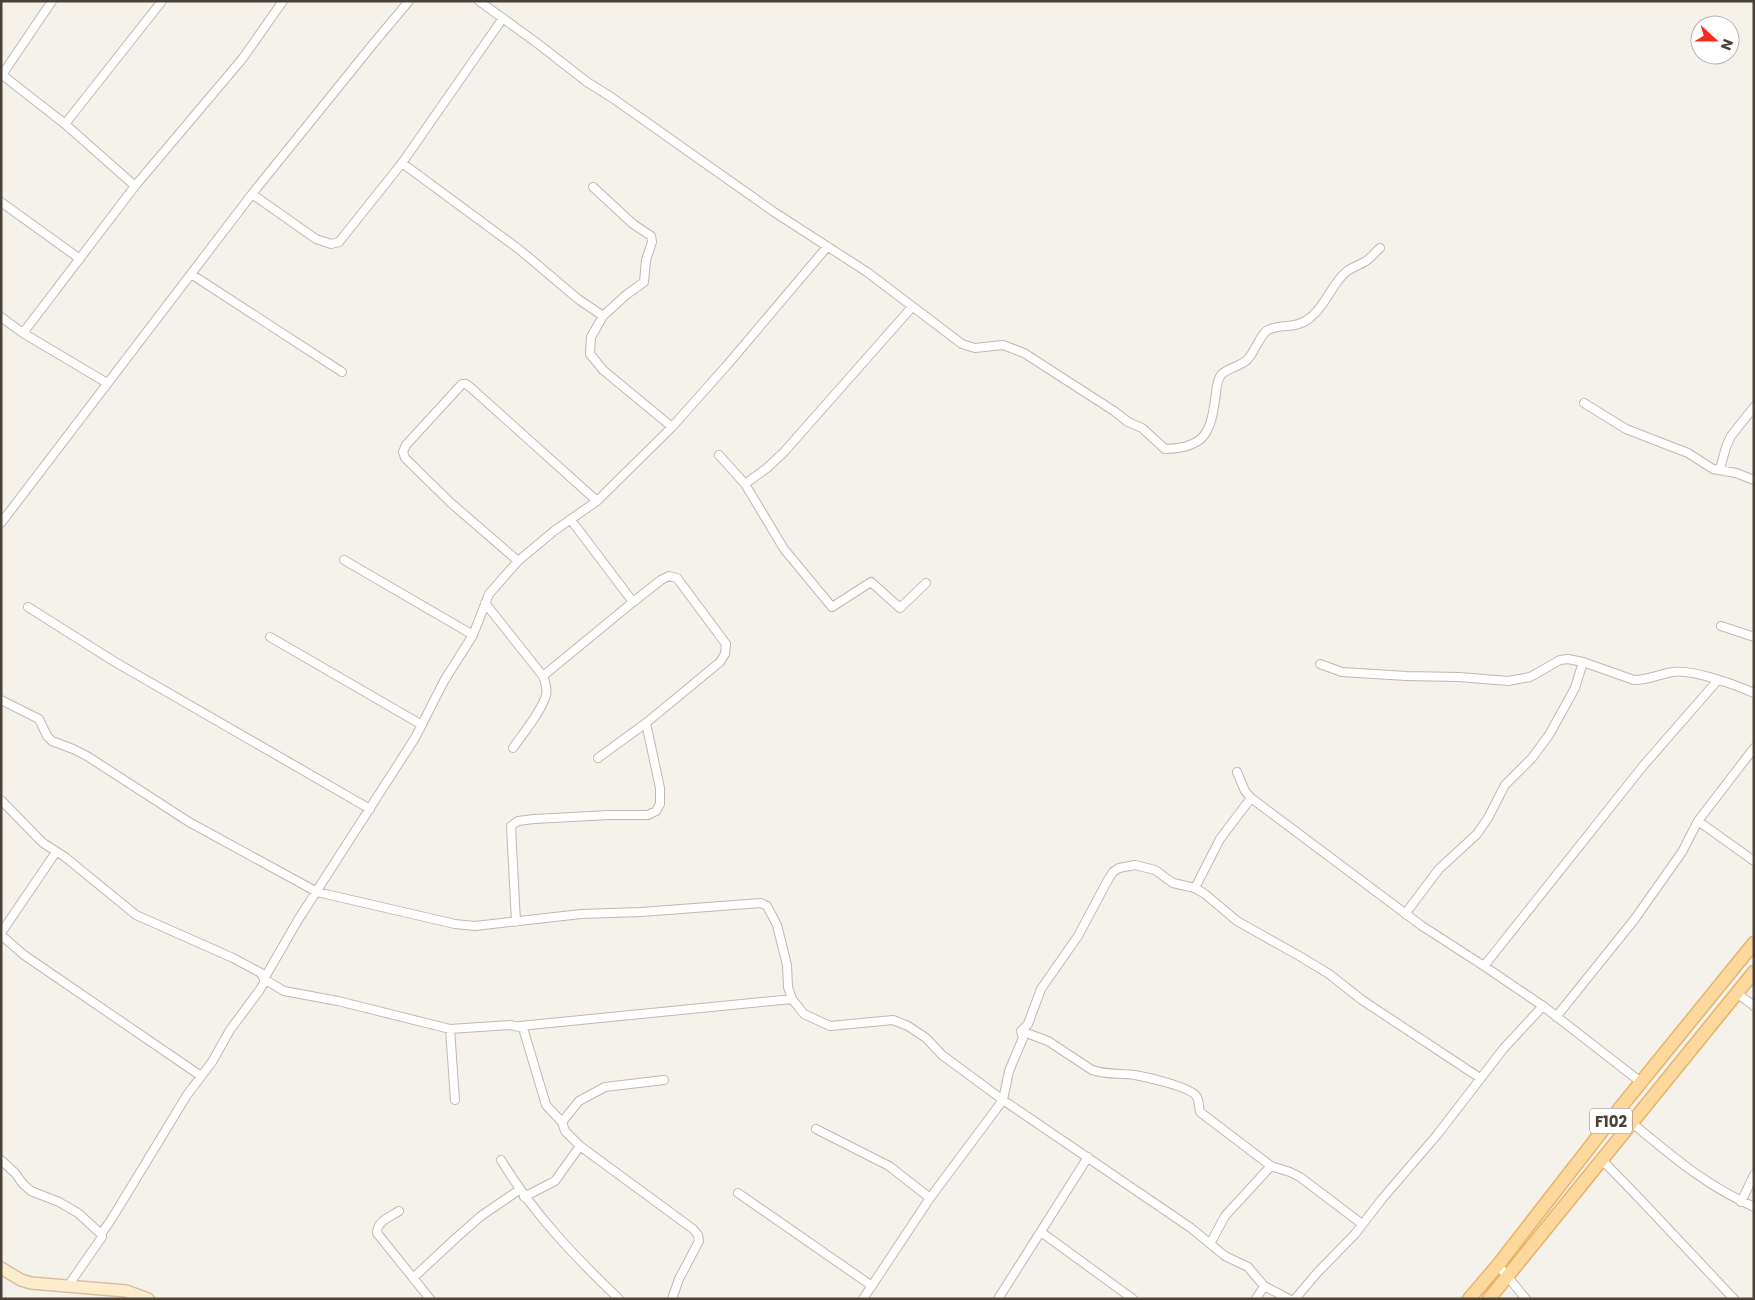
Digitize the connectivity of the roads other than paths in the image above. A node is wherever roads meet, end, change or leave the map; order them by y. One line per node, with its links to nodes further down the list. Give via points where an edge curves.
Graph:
1 (52, 1): 7 (street)
2 (162, 1): 8 (street)
3 (283, 1): 10 (street, via 243,58)
4 (409, 1): 12 (street)
5 (479, 1): 6 (street)
6 (503, 18): 9 (street); 14 (street, via 587,82)
7 (2, 74): 8 (street)
8 (65, 124): 10 (street)
9 (402, 163): 12 (street, via 339,242 334,244 316,239); 19 (street)
10 (135, 186): 16 (street)
11 (593, 187): 19 (street, via 651,236 652,242 644,282)
12 (252, 194): 17 (street)
13 (1, 202): 16 (street)
14 (827, 246): 18 (street); 26 (street)
15 (1380, 248): 18 (street, via 1366,261 1347,271 1310,318 1294,326 1267,330 1246,361 1218,378 1212,420 1207,431 1192,446 1180,449 1165,449 1142,428 1024,353 1003,345 975,348 962,344)
16 (80, 259): 21 (street)
17 (191, 274): 22 (street); 23 (street)
18 (912, 307): 30 (street, via 784,452)
19 (603, 316): 26 (street, via 591,337 590,354 603,370)
20 (1, 317): 21 (street)
21 (23, 334): 23 (street)
22 (342, 372)
23 (107, 383): 33 (street)
24 (1584, 403): 28 (street, via 1626,429 1688,453 1713,469)
25 (1754, 407): 28 (street, via 1731,436)
26 (672, 427): 31 (street)
27 (719, 455): 30 (street)
28 (1720, 469): 29 (street)
29 (1754, 480)
30 (745, 484): 36 (street, via 784,549 832,607 871,582 900,608)
31 (597, 501): 32 (street); 35 (street, via 470,387 462,384 403,452 405,458 451,503)
32 (571, 520): 35 (street); 37 (street)
33 (1, 523)
34 (344, 560): 41 (street)
35 (518, 561): 38 (street, via 488,594)
36 (926, 583)
37 (633, 602): 46 (street); 50 (street, via 661,580 669,576 677,578 726,644 720,662)
38 (485, 603): 41 (street); 46 (street)
39 (28, 606): 58 (street, via 115,662)
40 (1721, 626): 42 (street)
41 (473, 635): 51 (street, via 444,681)
42 (1754, 637)
43 (270, 638): 51 (street)
44 (1583, 662): 45 (street, via 1560,660 1530,677 1508,681 1342,672); 47 (street, via 1634,680 1674,672); 64 (street, via 1575,688 1550,735 1504,785 1477,834 1439,869)
45 (1320, 664)
46 (543, 676): 52 (street, via 547,694)
47 (1718, 680): 48 (street); 68 (street, via 1643,766)
48 (1754, 693)
49 (1, 700): 63 (street, via 39,719 52,741 87,756 189,822)
50 (646, 723): 54 (street); 65 (street, via 660,788 660,804 656,811 648,815 534,819 518,821 511,826)
51 (422, 725): 58 (street)
52 (512, 748)
53 (1754, 748): 59 (street)
54 (598, 758)
55 (1237, 772): 56 (street)
56 (1251, 798): 62 (street, via 1220,839); 64 (street)
57 (1, 800): 60 (street)
58 (370, 809): 63 (street)
59 (1698, 821): 61 (street); 75 (street, via 1682,852 1634,920)
60 (56, 852): 66 (street); 70 (street, via 136,915 233,958)
61 (1754, 861)
62 (1195, 888): 78 (street, via 1173,883 1147,867 1126,866 1113,872 1078,936 1042,989 1028,1024); 80 (street, via 1237,921 1322,970)
63 (317, 892): 65 (street, via 455,924 475,926); 70 (street)
64 (1404, 914): 68 (street)
65 (516, 922): 72 (street, via 581,914 761,903 767,906 777,925)
66 (1, 934): 79 (street, via 24,955)
67 (1754, 943): 82 (main road, F102)
68 (1484, 966): 73 (street)
69 (1754, 972): 71 (main road, F102)
70 (264, 979): 77 (street, via 284,990); 79 (street)
71 (1737, 993): 74 (street); 86 (main road, F102)
72 (792, 999): 76 (street); 84 (street, via 804,1014 830,1026 893,1020 908,1026)
73 (1543, 1006): 75 (street); 80 (street)
74 (1754, 1006)
75 (1556, 1017): 82 (street)
76 (520, 1026): 77 (street); 85 (street, via 525,1033 546,1105)
77 (450, 1029): 83 (street)
78 (1021, 1031): 84 (street, via 1023,1038 1009,1070); 93 (street, via 1048,1041 1092,1070 1135,1075 1192,1092 1197,1097 1200,1112)
79 (201, 1076): 104 (street)
80 (1480, 1078): 102 (street)
81 (664, 1080): 85 (street, via 605,1087 579,1101)
82 (1642, 1082): 106 (main road, F102)
83 (455, 1100)
84 (1003, 1100): 89 (street); 98 (street)
85 (562, 1122): 88 (street, via 565,1131)
86 (1632, 1123): 92 (main road, F102); 99 (street, via 1690,1172)
87 (816, 1129): 98 (street, via 889,1166)
88 (580, 1146): 97 (street, via 555,1181); 116 (street, via 693,1229 698,1236 696,1249)
89 (1088, 1157): 103 (street); 105 (street)
90 (1, 1160): 104 (street, via 31,1191 78,1213)
91 (501, 1160): 95 (street)
92 (1602, 1160): 108 (main road, F102); 126 (street)
93 (1272, 1166): 102 (street, via 1300,1177); 105 (street, via 1225,1216)
94 (1754, 1175): 99 (street)
95 (519, 1190): 97 (street); 109 (street, via 481,1216)
96 (738, 1193): 111 (street)
97 (524, 1197): 115 (street)
98 (930, 1198): 111 (street)
99 (1741, 1202): 100 (street)
100 (1754, 1207)
101 (399, 1211): 109 (street, via 379,1224 377,1233)
102 (1362, 1224): 122 (street)
103 (1041, 1232): 118 (street); 119 (street)
104 (101, 1234): 110 (street)
105 (1210, 1244): 112 (street, via 1248,1267)
106 (1498, 1265): 108 (street); 123 (main road, F102)
107 (1, 1268): 110 (street, via 31,1283)
108 (1507, 1276): 124 (main road, F102); 125 (street)
109 (413, 1278): 114 (street)
110 (68, 1286): 113 (street, via 126,1290)
111 (872, 1286): 117 (street)
112 (1264, 1286): 120 (street); 121 (street)
113 (148, 1299)
114 (430, 1299)
115 (618, 1299)
116 (672, 1299)
117 (863, 1299)
118 (998, 1299)
119 (1133, 1299)
120 (1256, 1299)
121 (1289, 1299)
122 (1295, 1299)
123 (1469, 1299)
124 (1489, 1299)
125 (1526, 1299)
126 (1734, 1299)

